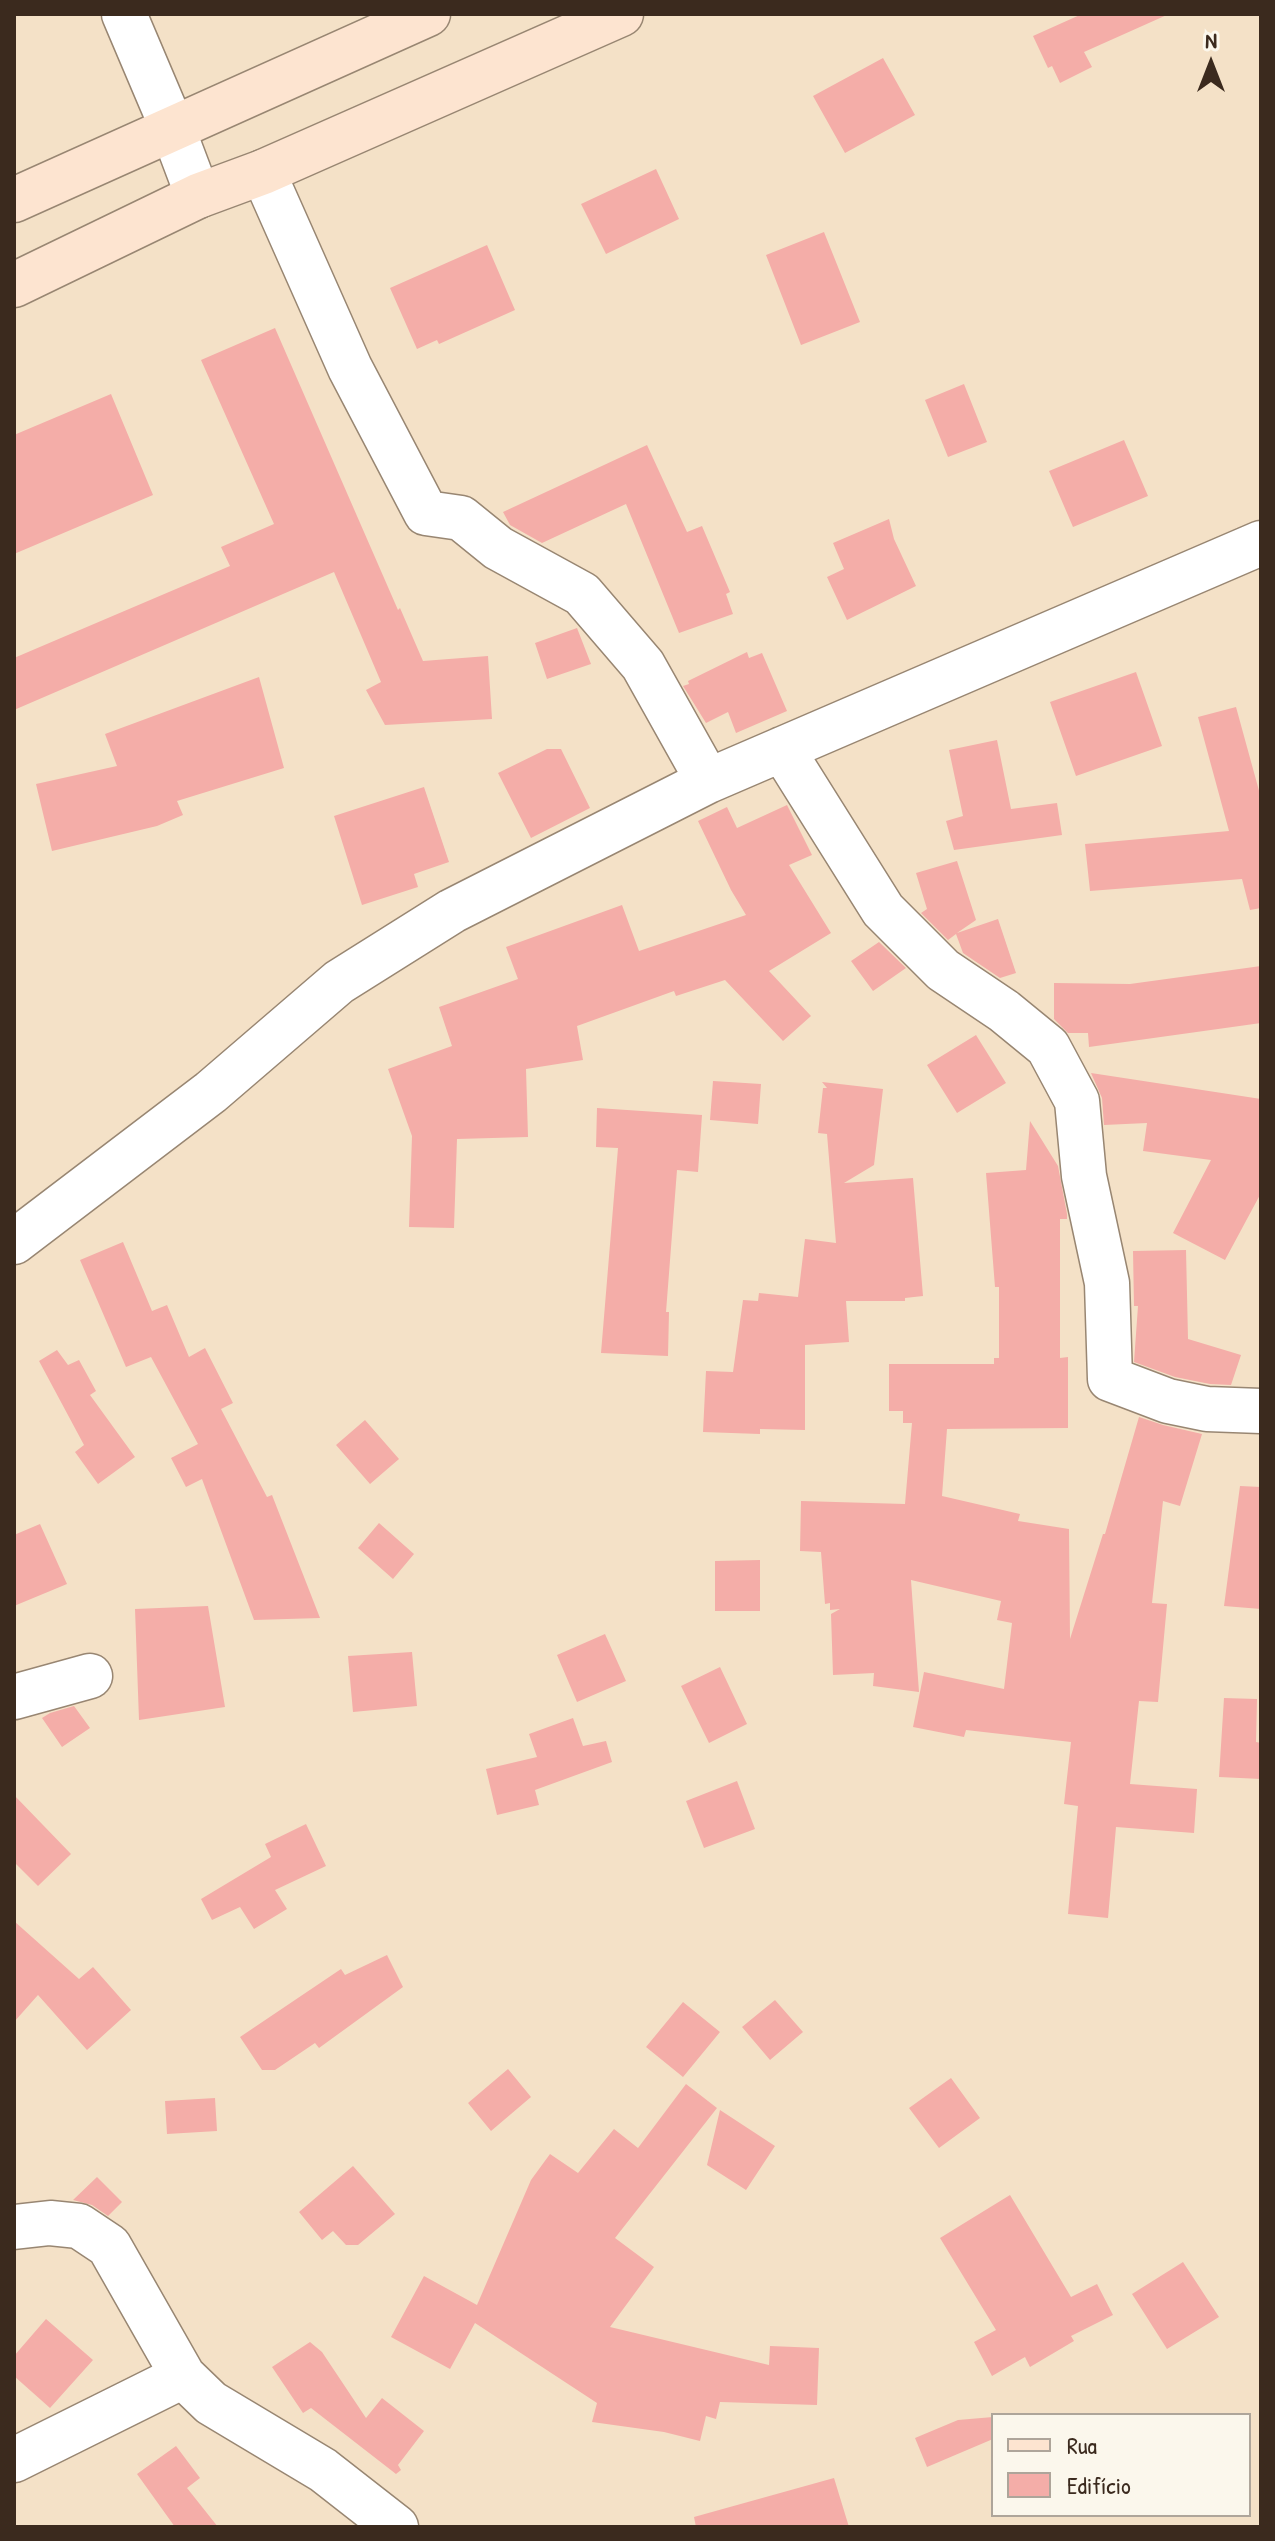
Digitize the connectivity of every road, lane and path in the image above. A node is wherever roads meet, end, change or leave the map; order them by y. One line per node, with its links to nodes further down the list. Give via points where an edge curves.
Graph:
1 (124, 14): 5 (street)
2 (428, 14): 5 (street)
3 (621, 14): 4 (street)
4 (577, 22): 6 (street)
5 (172, 127): 7 (street); 8 (street)
6 (263, 172): 7 (street); 12 (street, via 350,368 426,513 461,518 498,548 582,594 643,665)
7 (198, 196): 9 (street)
8 (14, 200)
9 (14, 285)
10 (1261, 543): 11 (street)
11 (782, 749): 12 (street); 14 (street, via 883,910 943,970 1048,1047 1077,1101 1084,1176 1107,1283 1110,1379 1168,1401)
12 (708, 781): 13 (street, via 452,911 339,982 211,1092)
13 (14, 1242)
14 (1261, 1411)
15 (90, 1676): 16 (street)
16 (14, 1697)
17 (14, 2227): 18 (street, via 79,2226 109,2246)
18 (183, 2376): 19 (street); 20 (street, via 211,2403 323,2470)
19 (14, 2460)
20 (396, 2527)

